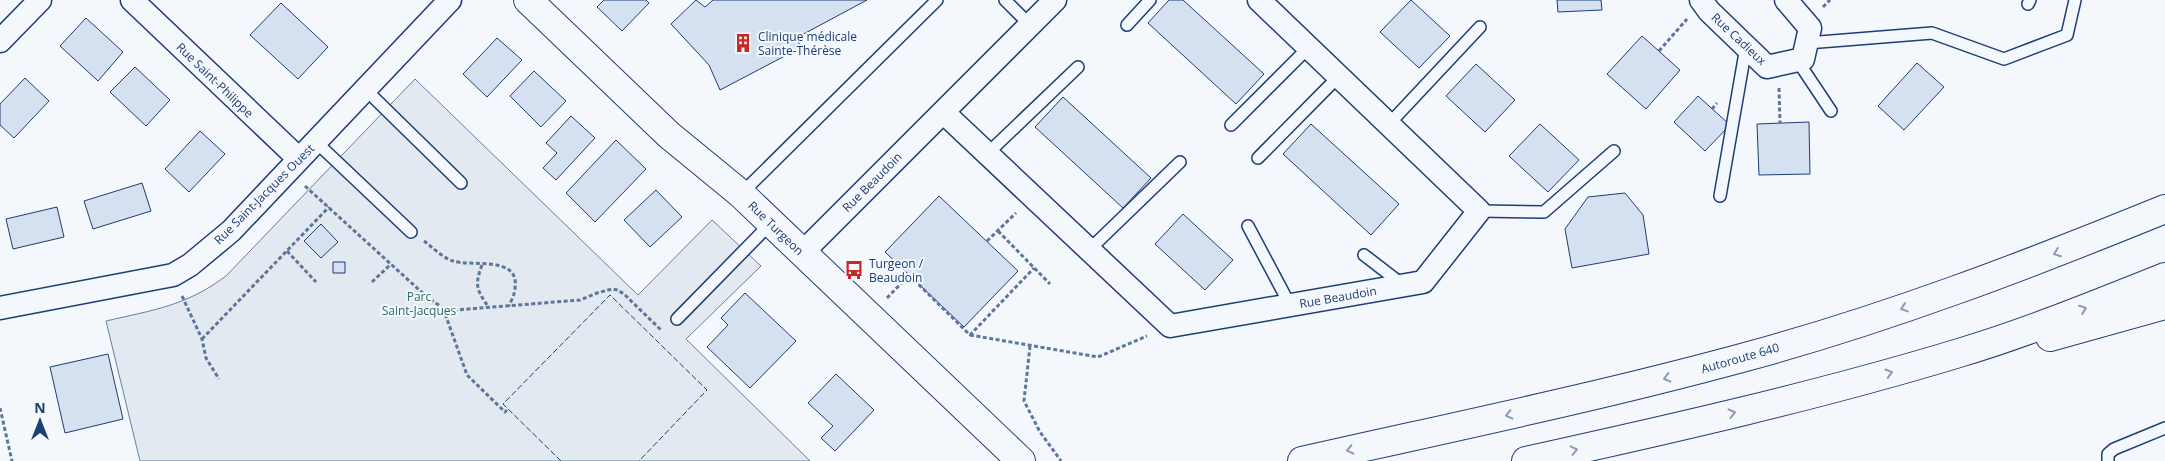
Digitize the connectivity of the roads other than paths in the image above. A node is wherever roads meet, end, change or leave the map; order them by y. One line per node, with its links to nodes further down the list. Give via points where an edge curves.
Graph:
1 (40, 0): 16 (street)
2 (132, 0): 31 (street, Rue Saint-Philippe)
3 (450, 0): 22 (street, Rue Saint-Jacques Ouest)
4 (528, 0): 34 (main road, Rue Turgeon, via 669,135)
5 (937, 0): 34 (lane)
6 (1005, 0): 13 (lane)
7 (1055, 0): 13 (street, Rue Beaudoin)
8 (1150, 0): 14 (lane)
9 (1259, 0): 17 (street)
10 (1786, 0): 19 (street, via 1810,28)
11 (2075, 0): 19 (lane, via 2068,35 2004,59 1932,33)
12 (1702, 1): 18 (street, Rue Cadieux)
13 (1030, 25): 24 (street, Rue Beaudoin)
14 (1127, 25)
15 (1480, 27): 26 (lane)
16 (0, 41)
17 (1308, 47): 21 (street); 25 (lane)
18 (1746, 47): 19 (street, Rue Cadieux, via 1767,67); 35 (lane)
19 (1794, 56): 23 (lane)
20 (1078, 67): 29 (lane)
21 (1339, 76): 26 (street); 30 (lane)
22 (365, 90): 27 (street, Rue Saint-Jacques Ouest); 33 (lane)
23 (1831, 111)
24 (943, 112): 29 (street); 44 (street, Rue Beaudoin)
25 (1231, 124)
26 (1389, 124): 38 (street)
27 (316, 142): 31 (street, Rue Saint-Jacques Ouest); 41 (lane)
28 (1614, 151): 38 (lane, via 1544,212)
29 (987, 154): 43 (street)
30 (1258, 158)
31 (299, 159): 50 (street, Rue Saint-Jacques Ouest, via 231,231 173,275)
32 (1180, 162): 43 (lane)
33 (461, 183)
34 (741, 194): 39 (main road, Rue Turgeon)
35 (1720, 196)
36 (2165, 198): 42 (main road)
37 (2165, 209): 42 (main road, Autoroute 640)
38 (1479, 211): 47 (street, Rue Beaudoin, via 1423,282)
39 (771, 223): 44 (main road, Rue Turgeon); 51 (lane)
40 (1248, 226): 48 (lane)
41 (411, 232)
42 (2103, 235): 55 (main road, Autoroute 640, one-way to 55, via 1937,297 1740,358)
43 (1089, 250): 48 (street, Rue Beaudoin, via 1170,326)
44 (802, 252): 54 (main road, Rue Turgeon)
45 (1364, 255): 47 (lane)
46 (2165, 277): 52 (main road, one-way to 46, via 2013,334)
47 (1404, 285): 48 (street, Rue Beaudoin)
48 (1290, 305)
49 (2165, 305): 52 (main road, via 2057,335)
50 (0, 308)
51 (677, 319)
52 (1921, 364): 56 (main road, one-way to 52)
53 (2165, 428): 57 (lane, via 2114,450 2108,454)
54 (1021, 461)
55 (1302, 461)
56 (1526, 461)
57 (2108, 461)

